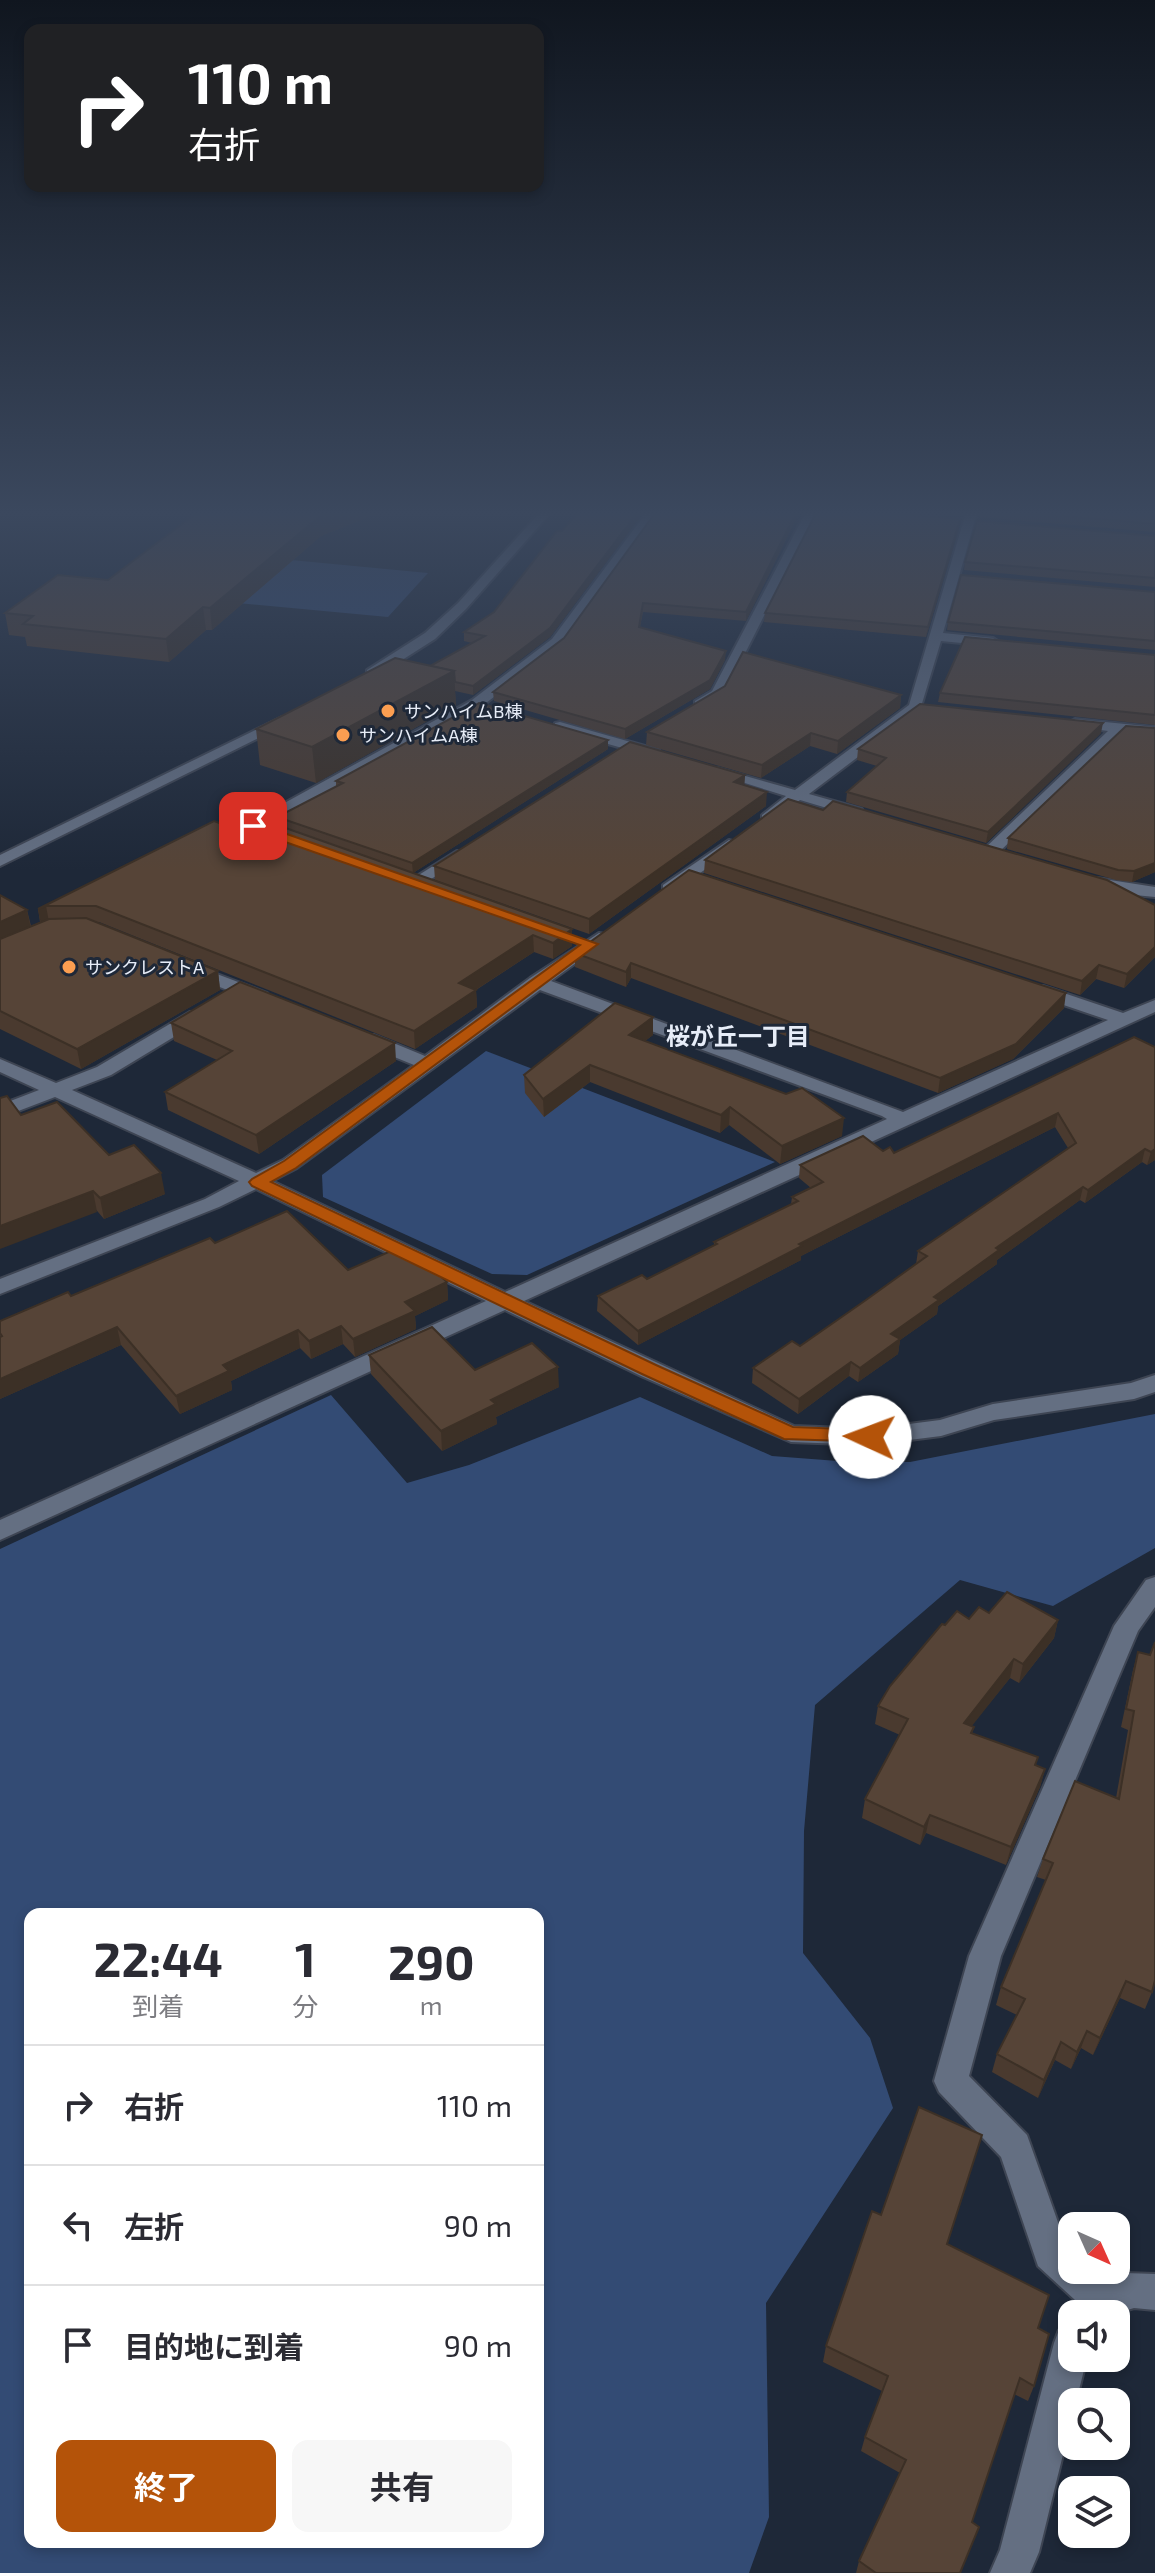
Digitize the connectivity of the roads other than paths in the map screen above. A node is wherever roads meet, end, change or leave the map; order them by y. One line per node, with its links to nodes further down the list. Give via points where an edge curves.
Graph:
1 (437, 629): 7 (street, via 365,678)
2 (567, 629): 9 (street)
3 (750, 629): 10 (street, via 718,693)
4 (936, 629): 5 (street)
5 (934, 636): 6 (street); 18 (street, via 923,708)
6 (1013, 643)
7 (387, 683)
8 (447, 696): 9 (street)
9 (484, 705): 20 (street, via 253,826)
10 (693, 708)
11 (300, 712): 23 (street)
12 (537, 720): 16 (street)
13 (1056, 721): 14 (street)
14 (1119, 728): 15 (street); 22 (street)
15 (1155, 731)
16 (671, 758)
17 (699, 767): 18 (street)
18 (798, 795): 19 (street); 27 (street, via 694,878)
19 (872, 817)
20 (282, 836)
21 (468, 849): 25 (street)
22 (990, 851)
23 (0, 861)
24 (1086, 880): 26 (street)
25 (414, 883)
26 (1155, 892)
27 (650, 901)
28 (615, 927): 30 (street, via 583,941)
29 (173, 962): 32 (street)
30 (536, 982): 37 (street); 41 (street)
31 (1017, 984): 35 (street)
32 (241, 989): 34 (street); 39 (street, via 104,1071)
33 (1155, 1005): 35 (street)
34 (284, 1006)
35 (1124, 1019): 41 (street)
36 (355, 1034): 37 (street)
37 (426, 1063): 42 (street)
38 (0, 1065): 39 (street)
39 (55, 1090): 40 (street); 42 (street)
40 (0, 1112)
41 (901, 1120): 44 (street)
42 (258, 1182): 43 (street); 44 (street)
43 (0, 1287)
44 (504, 1300): 45 (street, via 791,1434 870,1437 941,1428 993,1412 1134,1391); 46 (street)
45 (1155, 1383)
46 (0, 1531)
47 (1155, 1587): 49 (street, via 1127,1626 985,1956 951,2081 1015,2147 1051,2253)
48 (1155, 2292): 50 (street, via 1123,2288)
49 (1088, 2300)
50 (1105, 2300)
51 (1065, 2372): 52 (street)
52 (1010, 2573)

